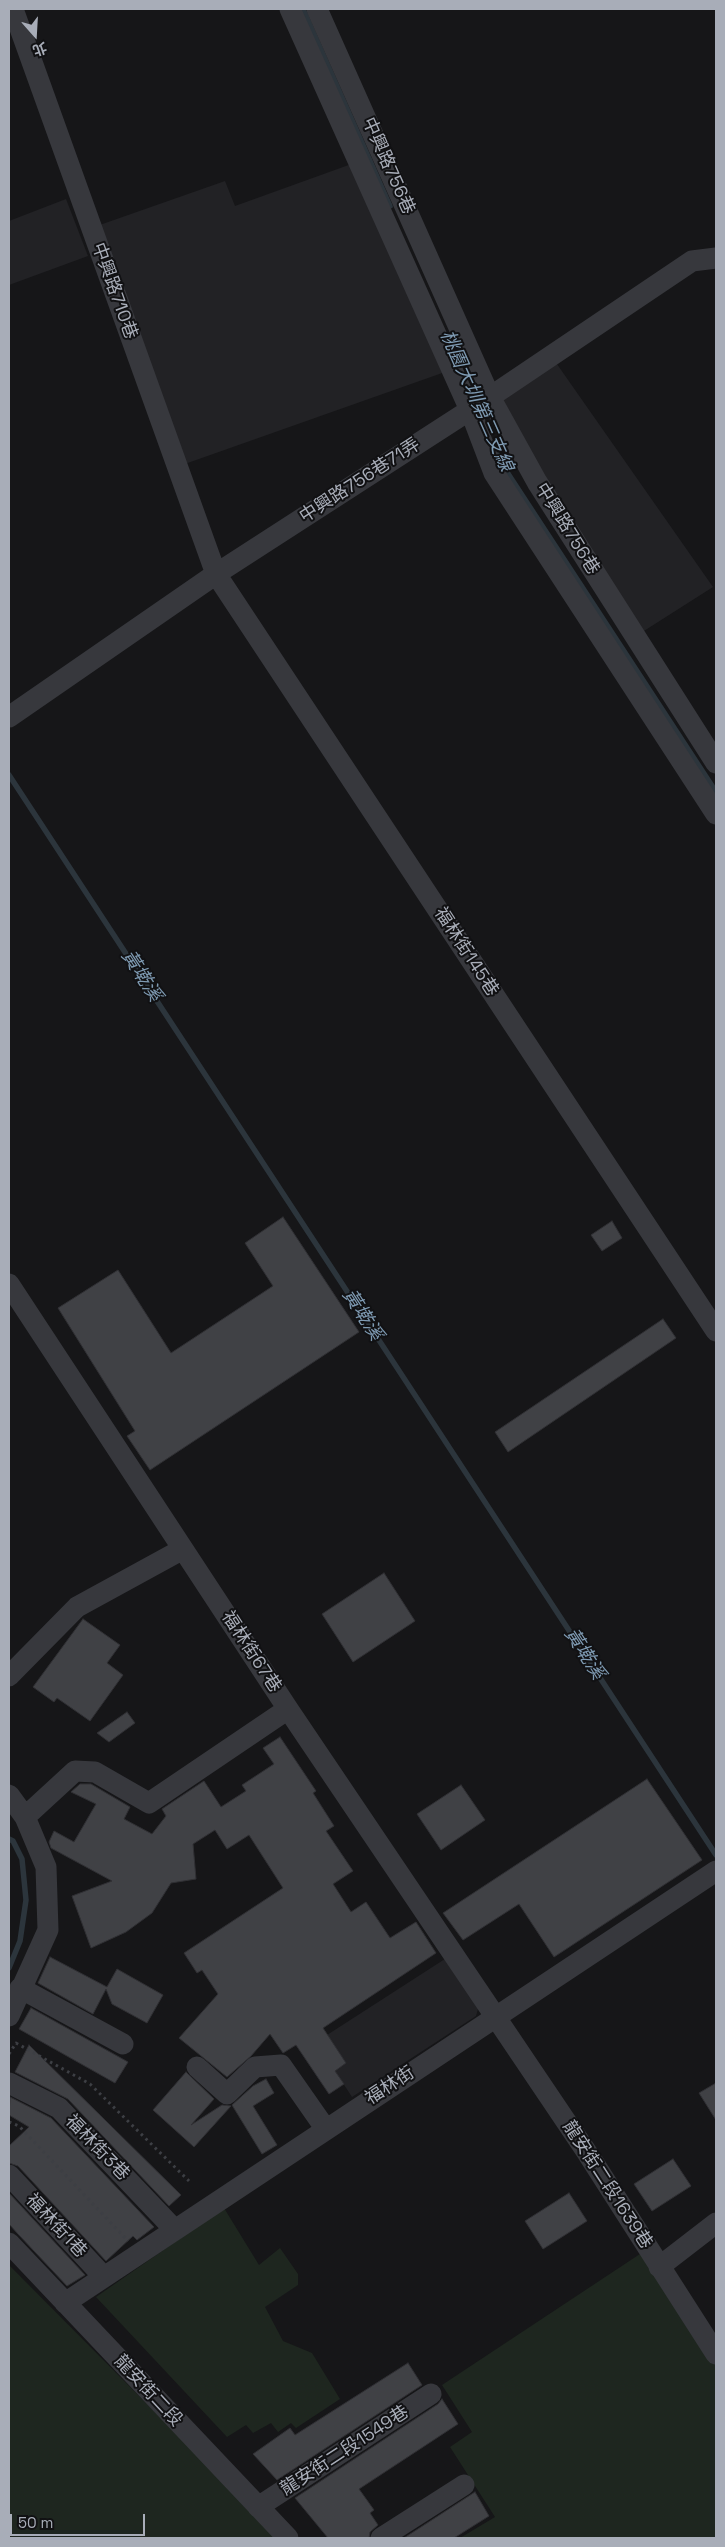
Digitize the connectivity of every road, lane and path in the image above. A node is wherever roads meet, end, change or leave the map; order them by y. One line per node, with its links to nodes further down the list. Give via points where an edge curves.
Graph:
1 (13, 9): 7 (street, 中興路710巷)
2 (290, 9): 6 (street)
3 (317, 9): 5 (street, 中興路756巷)
4 (716, 258): 5 (street, 中興路756巷71弄, via 692,261)
5 (490, 397): 6 (street, 中興路756巷71弄); 9 (street, 中興路756巷, via 536,482)
6 (470, 410): 7 (street, 中興路756巷71弄); 10 (street, via 494,474)
7 (216, 574): 8 (street, 中興路756巷71弄); 12 (street, 福林街145巷)
8 (9, 717)
9 (716, 763)
10 (716, 814)
11 (9, 1284): 13 (street, 福林街67巷)
12 (716, 1331)
13 (182, 1549): 14 (street, via 77,1607); 15 (street, 福林街67巷)
14 (9, 1676)
15 (288, 1709): 17 (street, via 148,1802 95,1772 75,1771); 21 (street, 福林街67巷)
16 (9, 1795): 17 (street)
17 (25, 1817): 19 (street, via 46,1867 48,1930)
18 (716, 1871): 21 (street, 福林街)
19 (20, 1988): 20 (street); 22 (street)
20 (9, 2016)
21 (495, 2018): 27 (street, 福林街); 34 (street, 龍安街二段1639巷)
22 (122, 2044)
23 (9, 2054): 29 (path, via 16,2043 90,2084)
24 (197, 2067): 27 (street, via 227,2094 255,2067 281,2065)
25 (9, 2083): 31 (street, 福林街3巷, via 59,2108)
26 (9, 2122): 33 (path, via 19,2126)
27 (324, 2128): 31 (street, 福林街)
28 (9, 2175): 35 (street, 福林街1巷)
29 (189, 2181)
30 (716, 2223): 34 (street)
31 (174, 2229): 35 (street, 福林街)
32 (9, 2242): 36 (street, 龍安街二段)
33 (131, 2244)
34 (660, 2267): 37 (street, 龍安街二段1639巷)
35 (103, 2276): 36 (street, 福林街)
36 (64, 2302): 40 (street, 龍安街二段)
37 (716, 2354)
38 (431, 2394): 40 (street, 龍安街二段1549巷)
39 (464, 2485): 42 (street)
40 (258, 2507): 41 (street, 龍安街二段)
41 (288, 2538)
42 (380, 2538)

